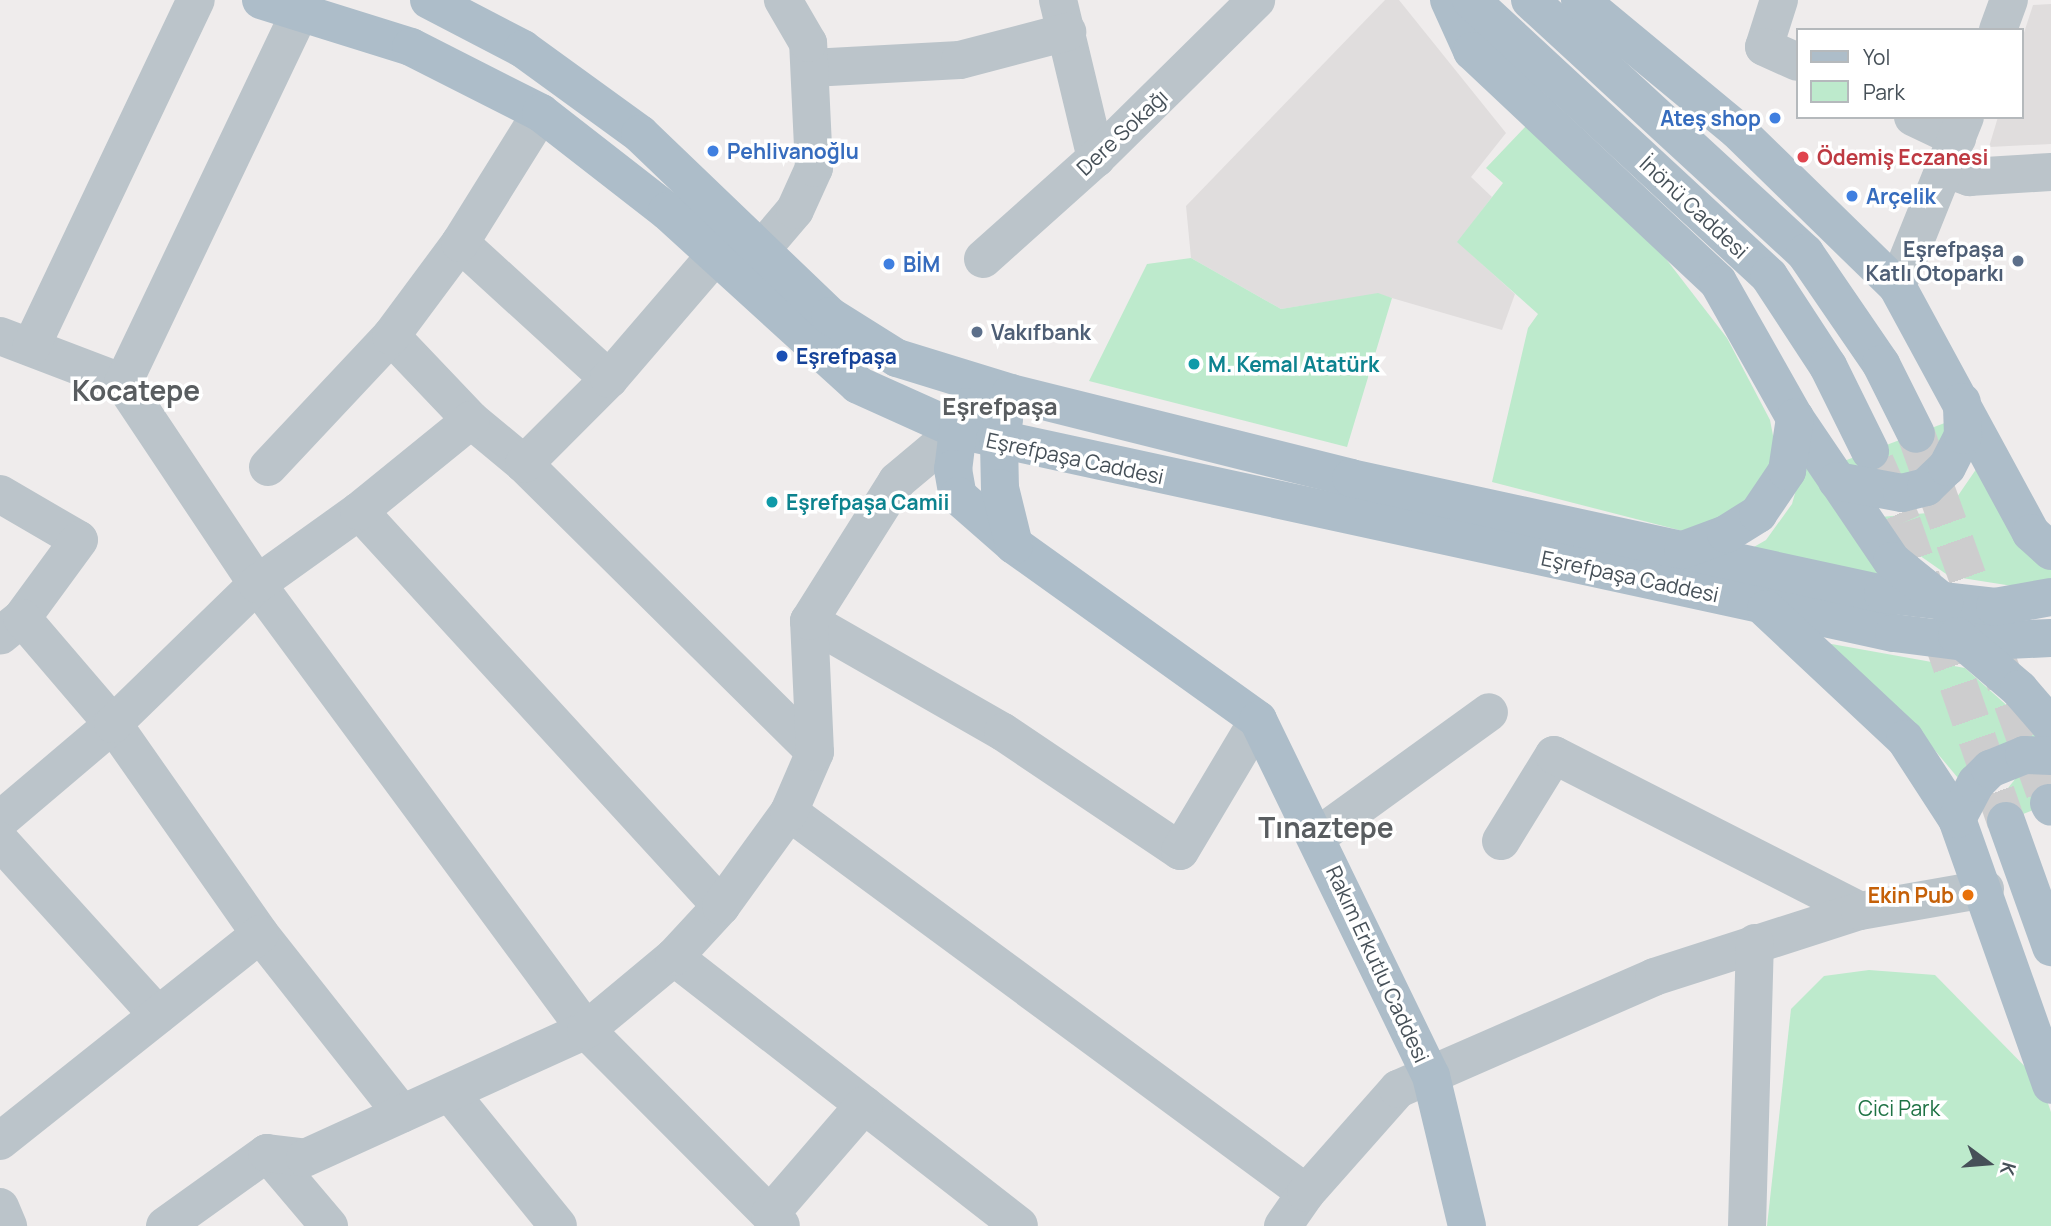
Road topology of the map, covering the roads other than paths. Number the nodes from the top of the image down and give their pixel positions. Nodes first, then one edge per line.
1 (196, 0) edge
2 (261, 0) edge
3 (429, 0) edge
4 (782, 0) edge
5 (1256, 0) edge
6 (1450, 0) edge
7 (1471, 0) edge
8 (1530, 0) edge
9 (1580, 0) edge
10 (1779, 0) edge
11 (2009, 0) edge
12 (302, 9) junction
13 (1063, 16) edge
14 (1999, 28) edge
15 (1781, 55) edge
16 (811, 68) junction
17 (541, 113) junction
18 (1916, 119) edge
19 (1955, 141) edge
20 (1096, 158) junction
21 (2051, 172) edge
22 (460, 243) junction
23 (761, 250) junction
24 (714, 257) junction
25 (983, 259) dead end
26 (1897, 286) junction
27 (391, 336) junction
28 (15, 341) edge
29 (609, 379) junction
30 (123, 383) junction
31 (994, 388) junction
32 (1962, 402) junction
33 (1795, 418) junction
34 (471, 420) junction
35 (958, 430) junction
36 (1916, 434) tunnel mouth
37 (999, 442) junction
38 (1870, 451) tunnel mouth
39 (524, 464) junction
40 (268, 467) dead end
41 (1837, 481) junction
42 (0, 494) edge
43 (359, 510) junction
44 (1014, 545) junction
45 (1683, 551) junction
46 (2051, 551) edge
47 (257, 584) junction
48 (1883, 594) junction
49 (2051, 597) edge
50 (1945, 604) junction
51 (1766, 609) junction
52 (809, 621) junction
53 (11, 627) edge
54 (2051, 637) edge
55 (1966, 642) junction
56 (1489, 712) dead end
57 (1258, 720) junction
58 (113, 724) junction
59 (2051, 726) edge
60 (815, 752) junction
61 (2051, 755) edge
62 (789, 811) junction
63 (1958, 819) junction
64 (0, 820) edge
65 (2006, 821) tunnel mouth
66 (1318, 836) junction
67 (0, 841) edge
68 (1501, 841) dead end
69 (1984, 889) junction
70 (721, 906) junction
71 (1860, 911) junction
72 (260, 934) junction
73 (1755, 943) junction
74 (2051, 947) edge
75 (674, 957) junction
76 (158, 1016) junction
77 (586, 1030) junction
78 (1431, 1076) junction
79 (2051, 1084) edge
80 (450, 1093) junction
81 (864, 1105) junction
82 (402, 1114) junction
83 (0, 1141) edge
84 (267, 1153) junction
85 (1306, 1193) junction
86 (0, 1207) edge
87 (776, 1220) edge
88 (8, 1226) edge
89 (165, 1226) edge
90 (329, 1226) edge
91 (558, 1226) edge
92 (1019, 1226) edge
93 (1283, 1226) edge
94 (1467, 1226) edge
95 (1747, 1226) edge

1 - 28 street
2 - 12 main road, Eşrefpaşa Caddesi
3 - 23 main road, Eşrefpaşa Caddesi
4 - 16 street
5 - 20 street, Dere Sokağı
6 - 33 main road
7 - 38 main road, İnönü Caddesi
8 - 36 main road, İnönü Caddesi
9 - 26 main road
10 - 15 street
11 - 14 street
12 - 17 main road, Eşrefpaşa Caddesi
12 - 30 street
13 - 16 street
13 - 20 street
16 - 23 street
17 - 22 street
17 - 24 main road, Eşrefpaşa Caddesi
18 - 19 street
19 - 21 street
19 - 26 street
20 - 25 street, Dere Sokağı
22 - 27 street
22 - 29 street
23 - 31 main road, Eşrefpaşa Caddesi
24 - 29 street
24 - 35 main road, Eşrefpaşa Caddesi
26 - 32 main road
27 - 34 street
27 - 40 street
28 - 30 street
29 - 39 street
30 - 47 street
31 - 35 main road, Rakım Erkutlu Caddesi
31 - 37 main road
31 - 45 main road, Eşrefpaşa Caddesi
32 - 41 main road
32 - 46 main road
33 - 41 main road
33 - 45 main road
34 - 39 street
34 - 43 street
35 - 37 main road, Eşrefpaşa Caddesi
35 - 44 main road, Rakım Erkutlu Caddesi
35 - 52 street
37 - 44 main road
37 - 51 main road, Eşrefpaşa Caddesi
39 - 60 street
41 - 50 main road
42 - 53 street
43 - 47 street
43 - 70 street
44 - 57 main road, Rakım Erkutlu Caddesi
45 - 48 main road, Eşrefpaşa Caddesi
47 - 58 street
47 - 77 street
48 - 50 main road
48 - 55 main road
49 - 50 main road
50 - 54 main road
51 - 55 main road, Eşrefpaşa Caddesi
51 - 63 main road
52 - 57 street
52 - 60 street
53 - 58 street
54 - 55 main road, Eşrefpaşa Caddesi
55 - 59 main road
56 - 66 street
57 - 66 main road, Rakım Erkutlu Caddesi
58 - 64 street
58 - 72 street
60 - 62 street
61 - 63 main road
62 - 70 street
62 - 85 street
63 - 69 main road
65 - 74 main road
66 - 78 main road, Rakım Erkutlu Caddesi
67 - 76 street
68 - 71 street
69 - 71 street
69 - 79 main road
70 - 75 street
71 - 73 street
72 - 76 street
72 - 82 street
73 - 78 street
73 - 95 street
75 - 77 street
75 - 81 street
76 - 83 street
77 - 80 street
77 - 87 street
78 - 85 street
78 - 94 main road, Rakım Erkutlu Caddesi
80 - 82 street
80 - 91 street
81 - 87 street
81 - 92 street
82 - 84 street
84 - 89 street
84 - 90 street
85 - 93 street
86 - 88 street

